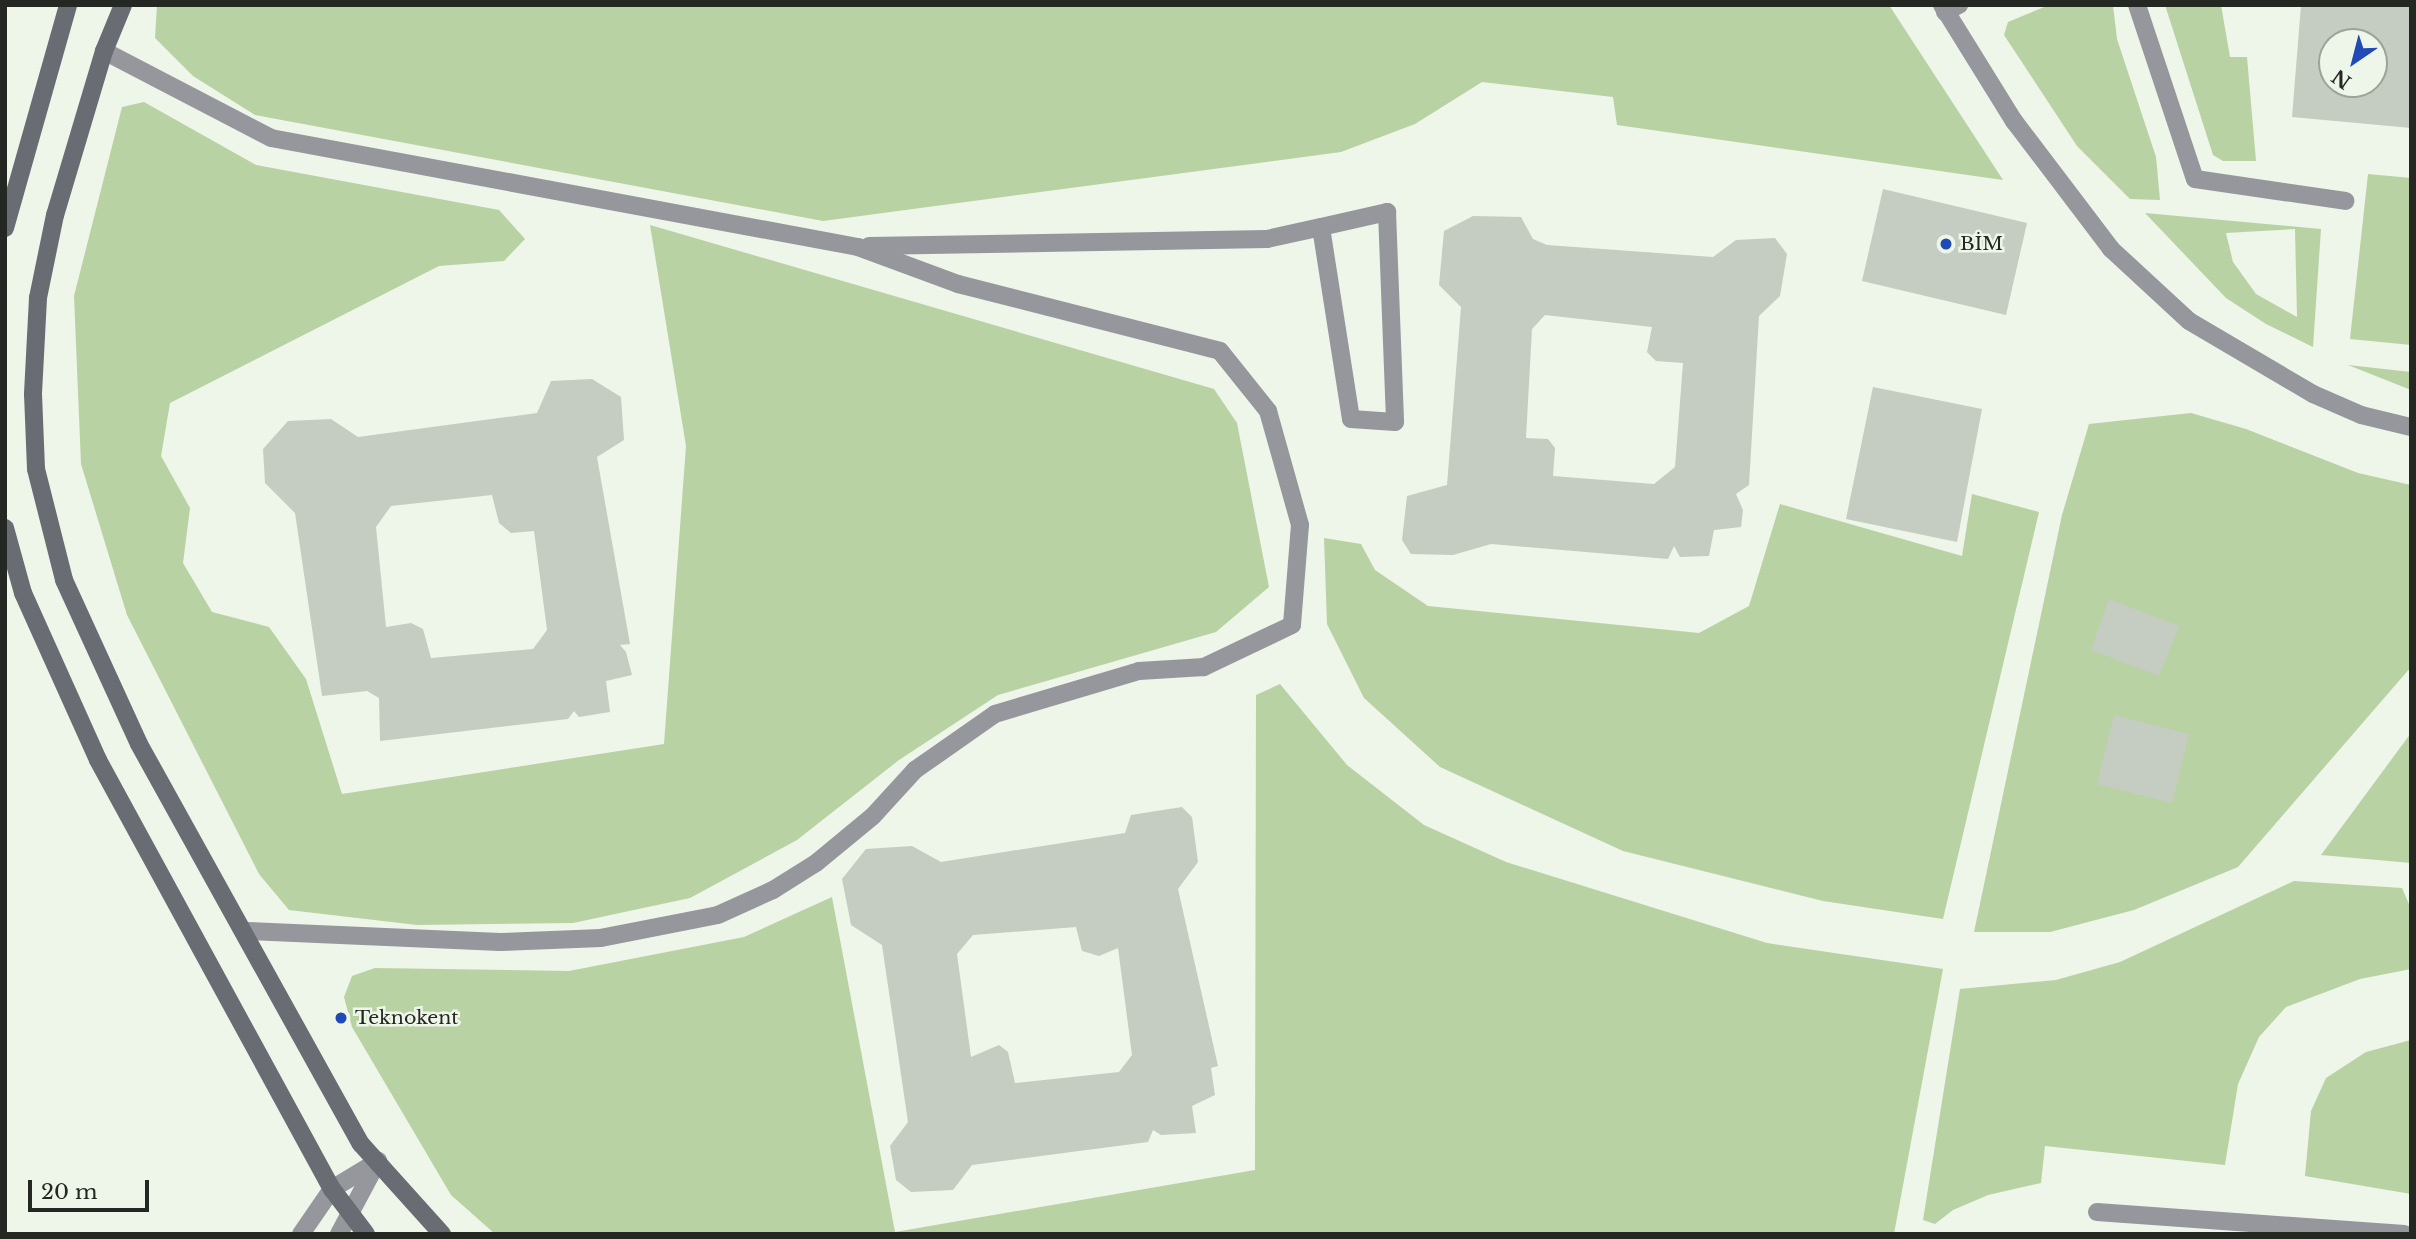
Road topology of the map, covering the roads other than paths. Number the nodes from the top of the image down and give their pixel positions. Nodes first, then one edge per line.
1 (68, 5) edge
2 (123, 5) edge
3 (2137, 5) edge
4 (1949, 7) edge
5 (104, 51) junction
6 (2345, 201) dead end
7 (1321, 227) junction
8 (5, 228) edge
9 (858, 247) junction
10 (2411, 427) edge
11 (5, 528) edge
12 (244, 931) junction
13 (379, 1161) junction
14 (332, 1189) junction
15 (2097, 1212) dead end
16 (348, 1216) junction
17 (301, 1234) edge
18 (340, 1234) edge
19 (366, 1234) edge
20 (442, 1234) edge
21 (2404, 1234) edge

1 - 8 street
2 - 5 street
3 - 6 street
4 - 10 street
5 - 9 street
5 - 12 street
7 - 7 street
7 - 9 street
9 - 12 street
11 - 14 street
12 - 13 street
13 - 14 street
13 - 16 street
13 - 20 street
14 - 16 street
14 - 17 street
15 - 21 street
16 - 18 street
16 - 19 street

